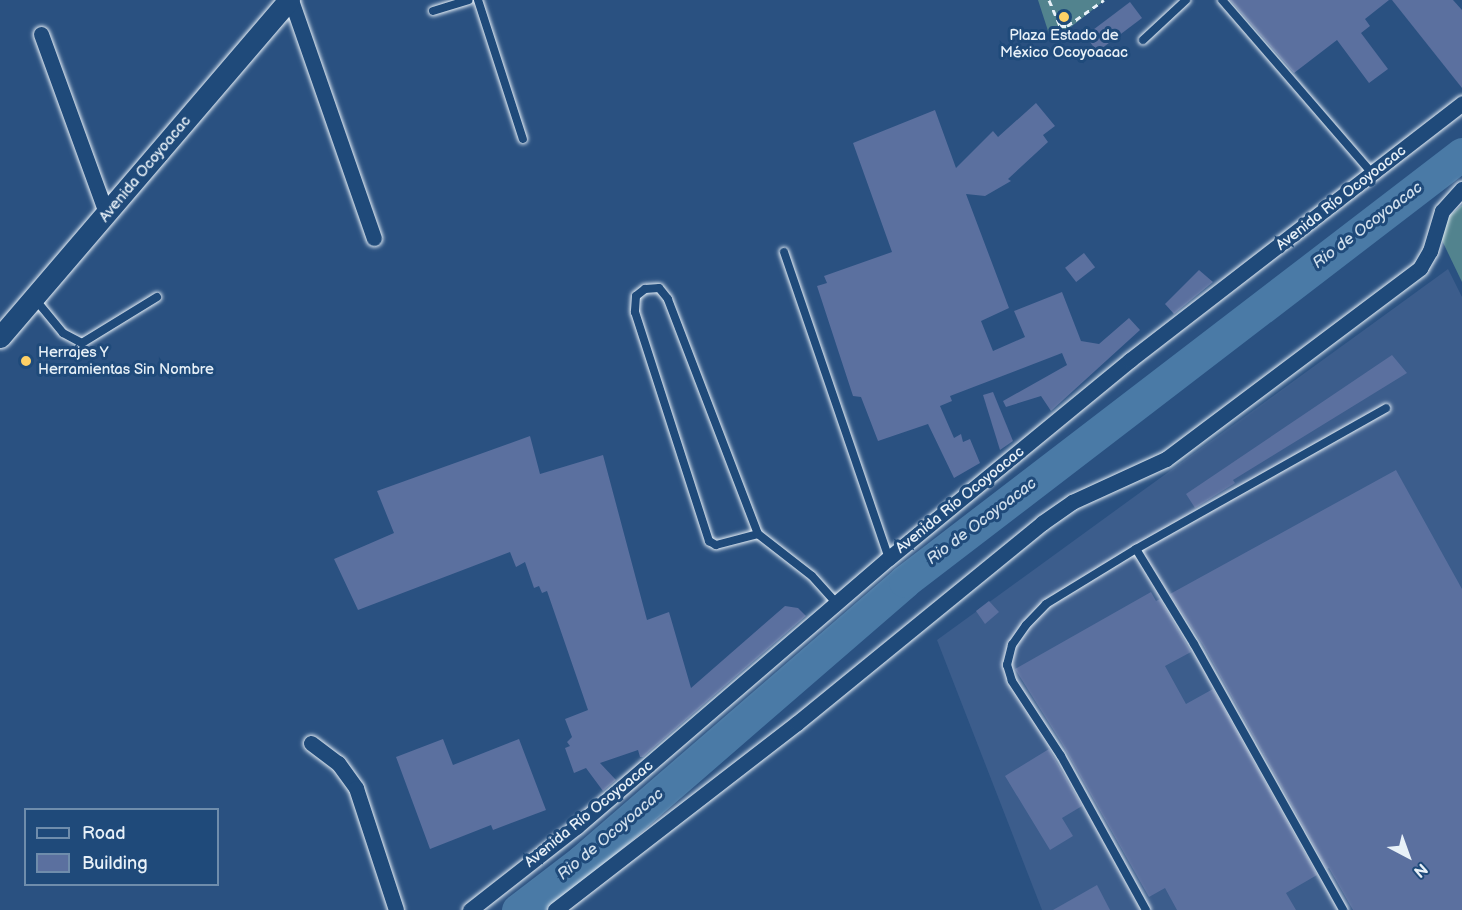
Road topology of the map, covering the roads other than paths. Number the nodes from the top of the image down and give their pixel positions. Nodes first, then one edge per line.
1 (290, 0) edge
2 (468, 0) edge
3 (478, 0) edge
4 (1186, 0) edge
5 (1222, 0) edge
6 (433, 11) dead end
7 (41, 34) dead end
8 (1143, 40) dead end
9 (1462, 103) edge
10 (523, 139) dead end
11 (1373, 174) junction
12 (1462, 189) edge
13 (107, 215) junction
14 (374, 238) dead end
15 (784, 252) dead end
16 (156, 297) dead end
17 (34, 298) junction
18 (0, 337) edge
19 (1386, 408) dead end
20 (758, 534) junction
21 (1136, 549) junction
22 (890, 558) junction
23 (837, 604) junction
24 (311, 743) dead end
25 (396, 910) edge
26 (470, 910) edge
27 (555, 910) edge
28 (1146, 910) edge
29 (1343, 910) edge

1 - 13 main road, Avenida Ocoyoacac
1 - 14 street
2 - 6 lane
3 - 10 lane
4 - 8 lane
5 - 11 lane
7 - 13 street
9 - 11 street, Avenida Río Ocoyoacac
11 - 22 street, Avenida Río Ocoyoacac
12 - 27 street
13 - 17 main road, Avenida Ocoyoacac
15 - 22 lane
16 - 17 lane
17 - 18 main road, Avenida Ocoyoacac
19 - 21 lane
20 - 20 lane
20 - 23 lane
21 - 28 lane
21 - 29 lane
22 - 23 street, Avenida Río Ocoyoacac
23 - 26 street, Avenida Río Ocoyoacac
24 - 25 street

